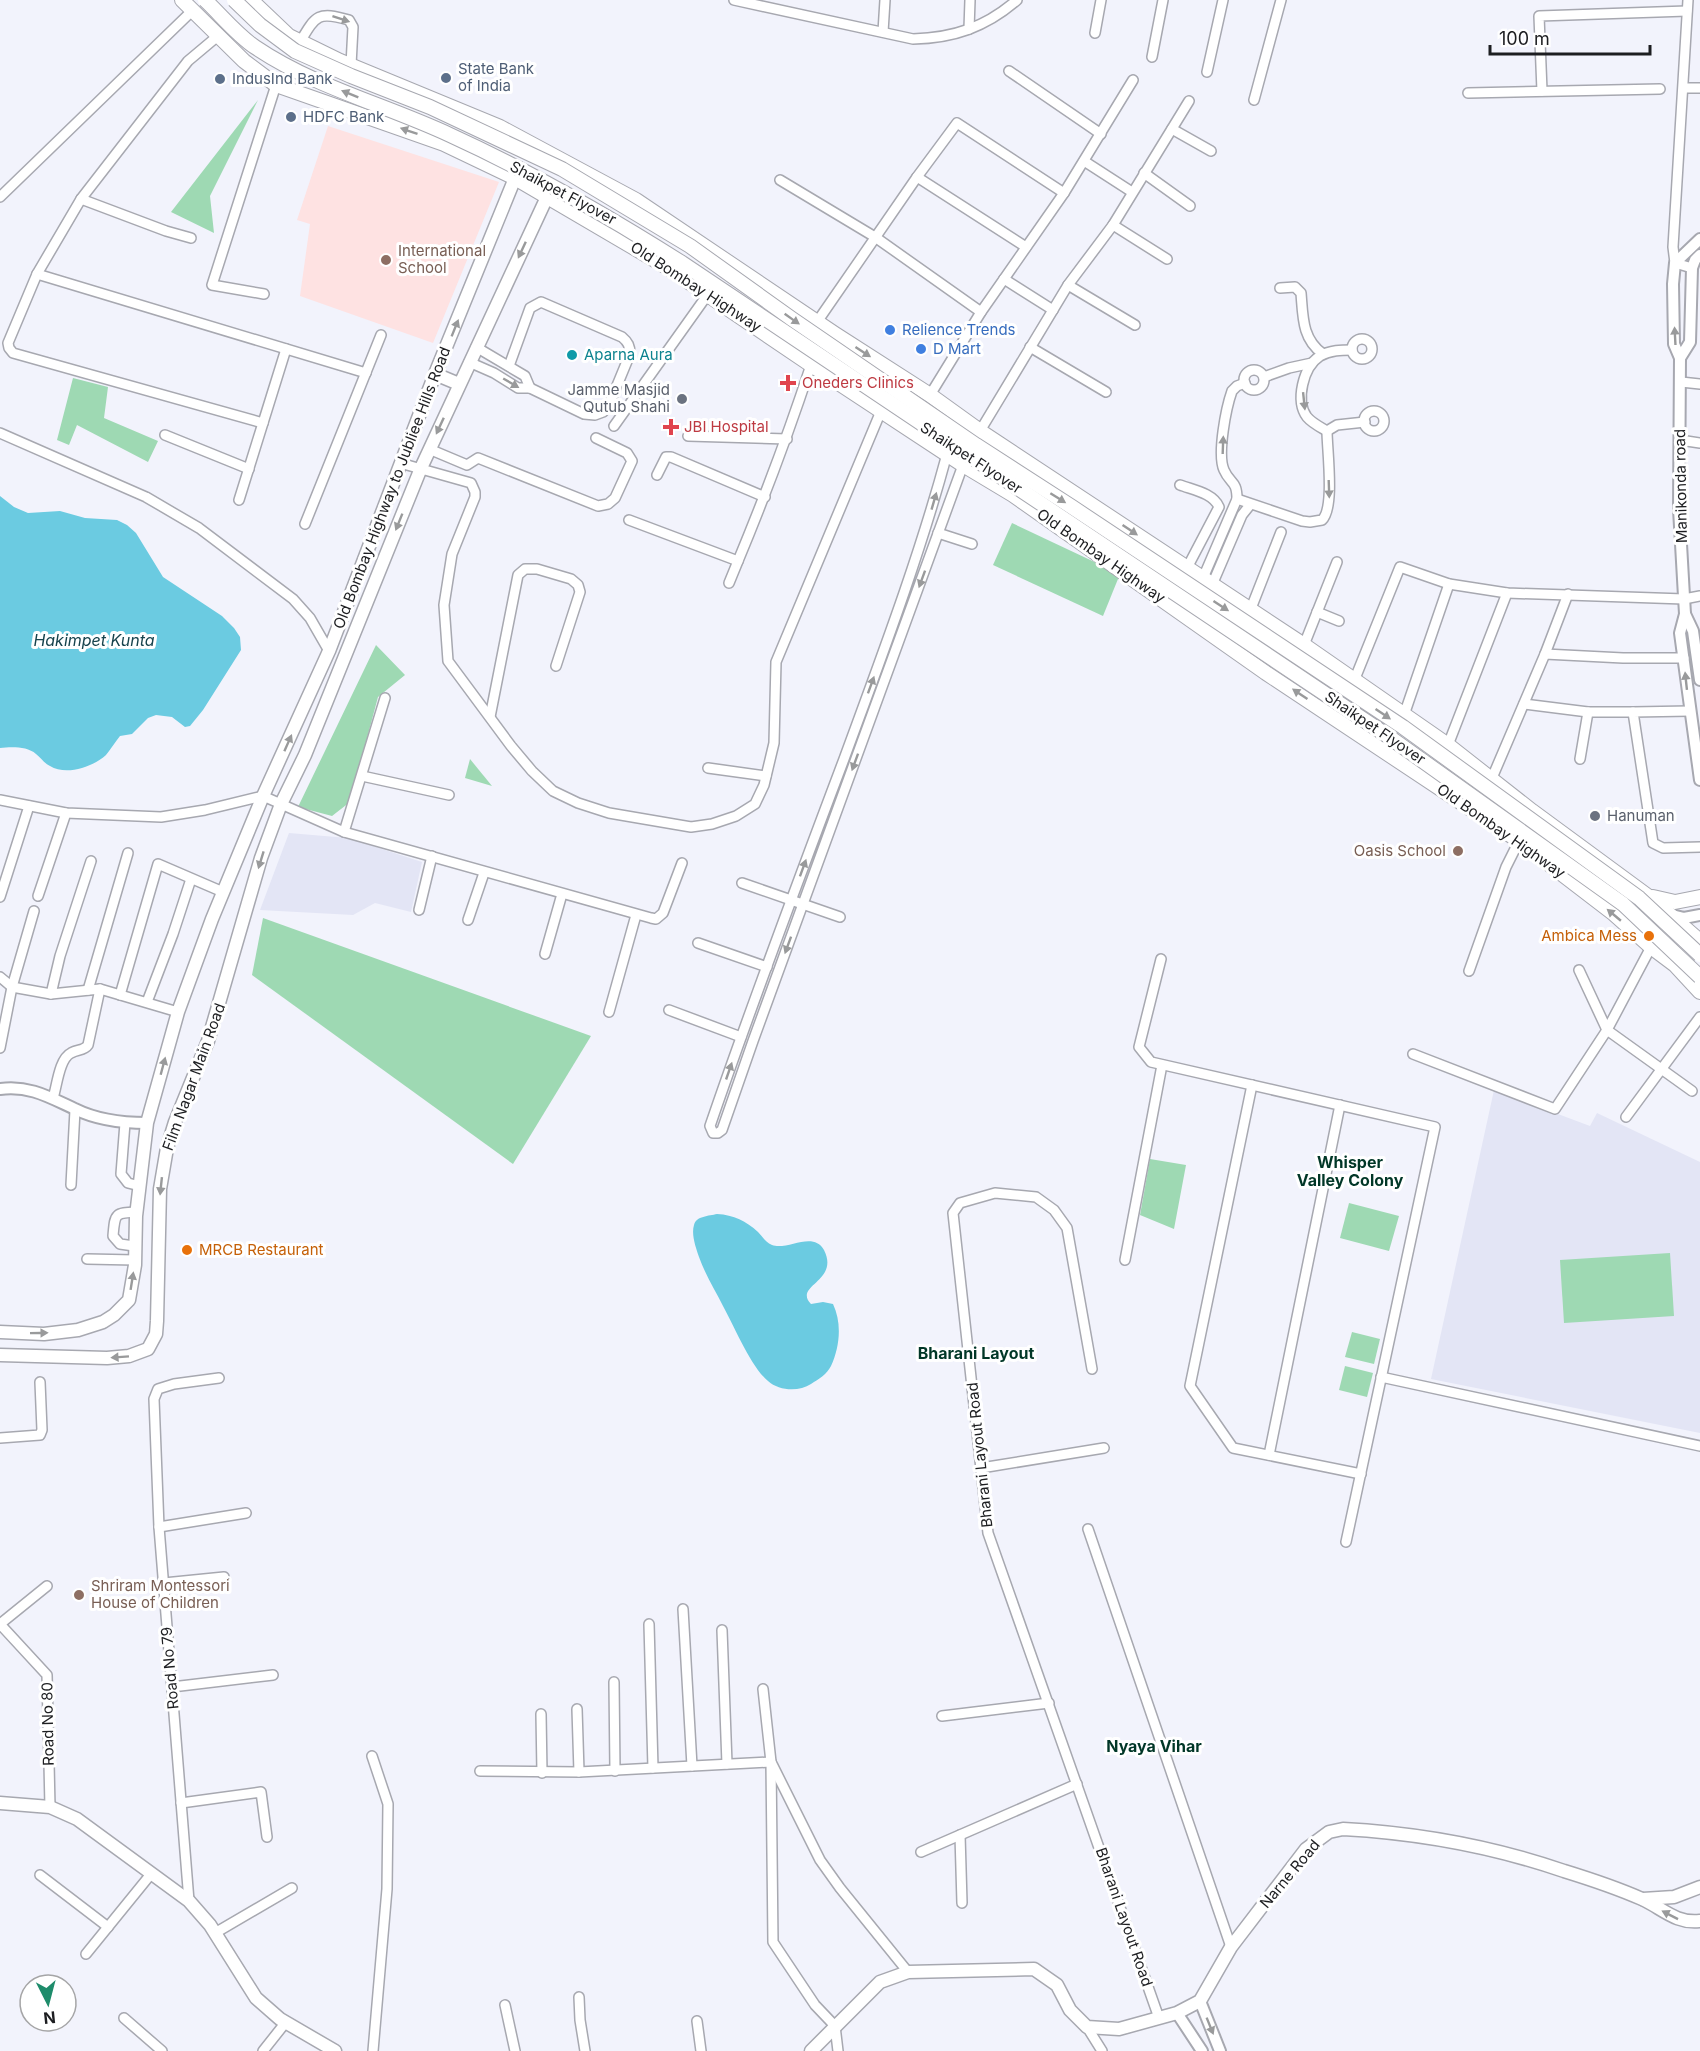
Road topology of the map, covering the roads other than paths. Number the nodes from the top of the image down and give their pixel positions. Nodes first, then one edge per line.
1 (182, 0) edge
2 (205, 0) edge
3 (234, 0) edge
4 (251, 0) edge
5 (734, 0) edge
6 (885, 0) edge
7 (970, 0) edge
8 (1017, 0) edge
9 (1101, 0) edge
10 (1163, 0) edge
11 (1222, 0) edge
12 (1281, 0) edge
13 (1700, 3) edge
14 (1688, 4) edge
15 (193, 10) junction
16 (969, 29) junction
17 (883, 32) junction
18 (1095, 33) dead end
19 (219, 35) junction
20 (300, 42) junction
21 (1152, 57) dead end
22 (351, 66) junction
23 (1009, 71) dead end
24 (1207, 72) dead end
25 (1133, 80) dead end
26 (276, 85) junction
27 (1684, 88) junction
28 (1700, 88) edge
29 (1660, 89) dead end
30 (1542, 91) junction
31 (1468, 93) dead end
32 (1254, 100) dead end
33 (1190, 101) dead end
34 (1172, 129) junction
35 (1101, 134) junction
36 (1211, 151) dead end
37 (1084, 161) junction
38 (1143, 173) junction
39 (916, 177) junction
40 (515, 178) junction
41 (780, 180) dead end
42 (1132, 192) junction
43 (1064, 193) junction
44 (0, 197) edge
45 (547, 197) junction
46 (81, 199) junction
47 (1190, 206) dead end
48 (1113, 225) junction
49 (678, 228) junction
50 (875, 237) junction
51 (191, 238) dead end
52 (1700, 239) edge
53 (1026, 247) junction
54 (1700, 255) edge
55 (1167, 259) dead end
56 (656, 260) junction
57 (1675, 262) junction
58 (1692, 268) junction
59 (37, 274) junction
60 (1004, 279) junction
61 (1068, 285) junction
62 (1280, 288) dead end
63 (264, 294) dead end
64 (708, 294) junction
65 (1053, 310) junction
66 (981, 312) junction
67 (817, 322) junction
68 (1135, 325) dead end
69 (381, 335) dead end
70 (477, 347) junction
71 (1030, 347) junction
72 (286, 349) junction
73 (1353, 350) dead end
74 (1323, 354) junction
75 (1680, 358) junction
76 (470, 362) junction
77 (1312, 363) junction
78 (811, 365) junction
79 (509, 366) junction
80 (366, 373) junction
81 (435, 374) junction
82 (1681, 382) junction
83 (459, 384) junction
84 (1700, 384) edge
85 (530, 388) junction
86 (1106, 392) dead end
87 (930, 395) junction
88 (881, 411) junction
89 (1365, 422) dead end
90 (263, 423) junction
91 (614, 426) dead end
92 (980, 431) junction
93 (1327, 431) junction
94 (0, 434) edge
95 (165, 435) dead end
96 (688, 436) dead end
97 (596, 438) dead end
98 (787, 439) junction
99 (1680, 440) junction
100 (1700, 443) edge
101 (429, 449) junction
102 (947, 454) junction
103 (400, 463) junction
104 (963, 465) junction
105 (421, 468) junction
106 (249, 470) junction
107 (657, 475) dead end
108 (1180, 485) dead end
109 (765, 497) junction
110 (1237, 499) junction
111 (239, 500) dead end
112 (1250, 505) junction
113 (629, 520) dead end
114 (305, 524) dead end
115 (1281, 532) dead end
116 (938, 533) junction
117 (972, 544) dead end
118 (738, 561) junction
119 (1337, 562) dead end
120 (1187, 568) junction
121 (1207, 581) junction
122 (729, 583) dead end
123 (1449, 584) junction
124 (1507, 593) junction
125 (1568, 594) junction
126 (1700, 596) edge
127 (1684, 599) junction
128 (1250, 611) junction
129 (1317, 612) junction
130 (1685, 614) junction
131 (1339, 621) dead end
132 (1225, 643) junction
133 (1304, 645) junction
134 (329, 651) junction
135 (1545, 654) junction
136 (1684, 658) junction
137 (556, 666) dead end
138 (1700, 680) edge
139 (1354, 681) junction
140 (385, 698) dead end
141 (1524, 704) junction
142 (1690, 711) junction
143 (1588, 712) junction
144 (1633, 712) junction
145 (1404, 715) junction
146 (490, 717) junction
147 (1448, 745) junction
148 (1580, 759) dead end
149 (708, 768) dead end
150 (362, 776) junction
151 (766, 776) junction
152 (1492, 778) junction
153 (1700, 780) edge
154 (449, 795) dead end
155 (263, 796) junction
156 (0, 800) edge
157 (281, 804) junction
158 (28, 806) junction
159 (66, 813) junction
160 (344, 832) junction
161 (1520, 841) junction
162 (1700, 847) edge
163 (128, 853) dead end
164 (432, 856) junction
165 (0, 861) edge
166 (92, 861) dead end
167 (682, 863) dead end
168 (10, 864) junction
169 (484, 873) junction
170 (191, 879) junction
171 (742, 883) dead end
172 (223, 892) junction
173 (562, 894) junction
174 (1645, 894) junction
175 (38, 896) dead end
176 (0, 897) edge
177 (1700, 897) edge
178 (791, 900) junction
179 (803, 904) junction
180 (419, 910) dead end
181 (34, 911) dead end
182 (636, 915) junction
183 (1671, 915) junction
184 (1700, 915) edge
185 (840, 917) dead end
186 (468, 920) dead end
187 (1700, 941) edge
188 (698, 943) dead end
189 (1651, 948) junction
190 (545, 954) dead end
191 (1700, 955) edge
192 (1161, 959) dead end
193 (767, 967) junction
194 (1579, 970) dead end
195 (1469, 971) dead end
196 (0, 977) edge
197 (1700, 977) edge
198 (12, 987) junction
199 (100, 989) junction
200 (88, 990) junction
201 (1700, 992) edge
202 (51, 994) junction
203 (120, 995) junction
204 (147, 1002) junction
205 (669, 1010) dead end
206 (178, 1012) junction
207 (609, 1012) dead end
208 (1700, 1017) edge
209 (1607, 1030) junction
210 (741, 1036) junction
211 (0, 1048) edge
212 (1413, 1054) dead end
213 (1162, 1065) junction
214 (1662, 1069) junction
215 (1252, 1085) junction
216 (0, 1089) edge
217 (1692, 1091) dead end
218 (53, 1098) junction
219 (1340, 1105) junction
220 (75, 1110) junction
221 (1626, 1117) dead end
222 (147, 1122) junction
223 (125, 1123) junction
224 (71, 1185) dead end
225 (140, 1186) junction
226 (136, 1212) junction
227 (134, 1246) junction
228 (87, 1259) dead end
229 (135, 1260) junction
230 (1125, 1260) dead end
231 (0, 1332) edge
232 (0, 1355) edge
233 (1092, 1369) dead end
234 (1381, 1377) junction
235 (219, 1378) dead end
236 (40, 1382) dead end
237 (0, 1438) edge
238 (1700, 1446) edge
239 (1104, 1448) dead end
240 (1269, 1455) junction
241 (981, 1468) junction
242 (1361, 1474) junction
243 (246, 1513) dead end
244 (159, 1527) junction
245 (1088, 1529) dead end
246 (1346, 1542) dead end
247 (224, 1577) dead end
248 (164, 1584) junction
249 (47, 1586) dead end
250 (683, 1609) dead end
251 (0, 1624) edge
252 (649, 1624) dead end
253 (722, 1630) dead end
254 (273, 1675) dead end
255 (614, 1682) dead end
256 (172, 1687) junction
257 (764, 1689) dead end
258 (1049, 1703) junction
259 (578, 1709) dead end
260 (541, 1714) dead end
261 (942, 1716) dead end
262 (372, 1756) dead end
263 (771, 1761) junction
264 (727, 1764) junction
265 (692, 1766) junction
266 (653, 1768) junction
267 (480, 1771) dead end
268 (615, 1771) junction
269 (579, 1772) junction
270 (542, 1773) junction
271 (1077, 1784) junction
272 (0, 1803) edge
273 (181, 1803) junction
274 (50, 1807) junction
275 (960, 1835) junction
276 (267, 1836) dead end
277 (921, 1852) dead end
278 (151, 1874) junction
279 (40, 1875) dead end
280 (1700, 1887) edge
281 (292, 1888) dead end
282 (1643, 1899) junction
283 (189, 1901) junction
284 (962, 1903) dead end
285 (1700, 1921) edge
286 (108, 1927) junction
287 (215, 1933) junction
288 (1231, 1947) junction
289 (86, 1954) dead end
290 (908, 1972) junction
291 (579, 1997) dead end
292 (1200, 2001) junction
293 (506, 2005) dead end
294 (1177, 2013) junction
295 (124, 2018) dead end
296 (1159, 2018) junction
297 (697, 2021) dead end
298 (286, 2022) junction
299 (835, 2026) junction
300 (1087, 2027) junction
301 (162, 2051) edge
302 (263, 2051) edge
303 (335, 2051) edge
304 (373, 2051) edge
305 (515, 2051) edge
306 (585, 2051) edge
307 (701, 2051) edge
308 (811, 2051) edge
309 (838, 2051) edge
310 (1102, 2051) edge
311 (1202, 2051) edge
312 (1220, 2051) edge

1 - 15 main road, Old Bombay Highway
197 -> 2 main road, Shaikpet Flyover, bridge
3 -> 191 main road, Shaikpet Flyover, bridge
4 - 20 main road
5 - 17 street
6 - 17 street
7 - 16 street
8 - 16 street
9 - 18 street
10 - 21 street
11 - 24 street
12 - 32 street
13 - 14 street
14 - 27 street
14 - 30 street
15 - 19 main road, Old Bombay Highway
15 - 44 street
16 - 17 street
19 - 26 main road, Old Bombay Highway
19 - 46 street
20 - 22 main road
20 -> 22 street
22 - 49 main road
23 - 35 street
25 - 35 street
40 -> 26 main road, Old Bombay Highway
26 - 63 street
27 - 28 street
27 - 57 street
29 - 30 street
30 - 31 street
33 - 34 street
34 - 36 street
34 - 38 street
35 - 37 street
37 - 42 street
37 - 43 street
38 - 42 street
38 - 47 street
39 - 43 street
39 - 50 street
39 - 53 street
40 - 45 main road, Old Bombay Highway
81 -> 40 main road, Old Bombay Highway to Jubliee Hills Road
41 - 50 street
42 - 48 street
43 - 53 street
45 - 56 main road, Old Bombay Highway
45 -> 70 main road, Old Bombay Highway to Jubliee Hills Road
46 - 51 street
46 - 59 street
48 - 55 street
48 - 61 street
49 - 56 main road
49 - 67 main road
50 - 66 street
50 - 67 street
52 - 57 street
53 - 60 street
54 - 58 street, Manikonda road
56 - 64 main road, Old Bombay Highway
57 - 58 street
75 -> 57 street, Manikonda road
58 - 75 street, Manikonda road
59 - 72 street
59 - 90 street
60 - 65 street
60 - 66 street
61 - 65 street
61 - 68 street
62 - 74 street
64 - 78 main road, Old Bombay Highway
64 - 91 street
65 - 71 street
66 - 87 street
67 -> 87 main road
69 - 80 street
70 - 76 main road, Old Bombay Highway to Jubliee Hills Road
70 - 79 street
71 - 86 street
71 - 92 street
72 - 80 street
72 - 90 street
73 - 74 street
74 - 77 street
75 - 82 street, Manikonda road
76 - 83 main road, Old Bombay Highway to Jubliee Hills Road
76 -> 85 street
77 -> 93 street
110 -> 77 street
78 - 88 main road, Old Bombay Highway
78 - 98 street
79 - 85 street
79 - 85 street
80 - 114 street
81 - 83 main road
81 - 103 main road, Old Bombay Highway to Jubliee Hills Road
82 - 84 street
82 - 99 street, Manikonda road
83 -> 101 main road, Old Bombay Highway to Jubliee Hills Road
87 - 92 main road
88 - 102 main road, Old Bombay Highway
88 - 151 street
89 - 93 street
90 - 106 street
92 -> 120 main road
93 -> 112 street
94 - 134 street
95 - 106 street
96 - 98 street
97 - 101 street
98 - 109 street
99 - 100 street
99 - 127 street, Manikonda road
101 - 105 main road, Old Bombay Highway to Jubliee Hills Road
102 - 104 main road, Old Bombay Highway
178 -> 102 street
103 - 105 street
103 - 134 main road, Old Bombay Highway to Jubliee Hills Road
104 - 116 street
104 - 132 main road, Old Bombay Highway
105 - 146 street
105 -> 157 main road, Old Bombay Highway to Jubliee Hills Road
106 - 111 street
107 - 109 street
108 - 120 street
109 - 118 street
110 - 112 street
110 - 121 street
112 - 121 street
113 - 118 street
115 - 128 street
116 - 117 street
116 -> 179 street
118 - 122 street
119 - 129 street
120 - 121 main road
121 - 128 main road
123 - 124 street
123 - 139 street
123 - 145 street
124 - 125 street
124 - 147 street
125 - 127 street
125 - 135 street
126 - 127 street
127 - 130 street, Manikonda road
128 - 132 main road
128 - 133 main road
129 - 131 street
129 - 133 street
130 - 136 street, Manikonda road
130 - 138 street, Manikonda road
161 -> 132 main road, Old Bombay Highway
133 - 139 main road
155 -> 134 main road, Old Bombay Highway to Jubliee Hills Road
135 - 136 street
135 - 141 street
142 -> 136 street, Manikonda road
137 - 146 street
139 - 145 main road
140 - 150 street
141 - 143 street
141 - 152 street
142 - 144 street
142 - 153 street, Manikonda road
143 - 144 street
143 - 148 street
144 - 162 street
145 - 147 main road
146 - 151 street
147 - 152 main road
149 - 151 street
150 - 154 street
150 - 160 street
152 - 174 main road
155 - 157 street
155 - 159 street
155 - 172 main road, Old Bombay Highway to Jubliee Hills Road
156 - 158 street
157 - 160 street
157 -> 232 main road, Film Nagar Main Road
158 - 159 street
158 - 168 street
159 - 175 street
160 - 164 street
189 -> 161 main road, Old Bombay Highway
161 - 195 street
163 - 200 street
164 - 169 street
164 - 180 street
165 - 168 street
166 - 202 street
167 - 182 street
168 - 176 street
169 - 173 street
169 - 186 street
170 - 172 street
170 - 203 street
170 - 204 street
171 - 178 street
172 - 206 main road, Old Bombay Highway to Jubliee Hills Road
173 - 182 street
173 - 190 street
174 - 177 main road
174 - 183 main road
178 - 179 street
178 - 193 street
179 - 185 street
179 -> 210 street
181 - 198 street
182 - 207 street
183 - 184 street
183 - 187 main road
188 - 193 street
189 - 201 main road, Old Bombay Highway
189 - 209 street
192 - 213 street
193 - 210 street
194 - 209 street
196 - 198 street
198 - 202 street
198 - 211 street
199 - 200 street
199 - 203 street
199 - 218 street
200 - 202 street
203 - 204 street
204 - 206 street
205 - 210 street
222 -> 206 main road, Film Nagar Main Road
208 - 214 street
209 - 212 street
209 - 214 street
213 - 215 street
213 - 230 street
214 - 217 street
214 - 221 street
215 - 219 street
215 - 240 street
216 - 218 street
218 - 220 street
219 - 234 street
219 - 240 street
220 - 223 street
220 - 224 street
222 - 223 street
222 - 225 main road, Film Nagar Main Road
223 - 225 street
225 - 226 main road, Film Nagar Main Road
226 - 227 main road, Film Nagar Main Road
226 - 227 street
227 - 229 main road, Film Nagar Main Road
228 - 229 street
231 -> 229 main road, Film Nagar Main Road
233 - 241 street, Bharani Layout Road
234 - 238 street
234 - 242 street
235 - 244 street, Road No 79
236 - 237 street
239 - 241 street
240 - 242 street
241 - 258 street, Bharani Layout Road
242 - 246 street
243 - 244 street
244 - 248 street, Road No 79
245 - 288 street
247 - 248 street
248 - 256 street, Road No 79
249 - 251 street
250 - 265 street
251 - 274 street, Road No 80
252 - 266 street
253 - 264 street
254 - 256 street
255 - 268 street
256 - 273 street, Road No 79
257 - 263 street
258 - 261 street
258 - 271 street, Bharani Layout Road
259 - 269 street
260 - 270 street
262 - 304 street
263 - 264 street
263 - 290 street
263 - 299 street
264 - 265 street
265 - 266 street
266 - 268 street
267 - 270 street
268 - 269 street
269 - 270 street
271 - 275 street
271 - 296 street, Bharani Layout Road
272 - 274 main road
273 - 276 street
273 - 283 street, Road No 79
274 - 278 main road
275 - 277 street
275 - 284 street
278 - 283 main road
278 - 286 street
279 - 286 street
280 - 282 main road, Narne Road
281 - 287 street
285 -> 282 main road, Narne Road
282 - 288 main road, Narne Road
283 - 287 main road
286 - 289 street
287 - 298 main road
288 - 292 main road, Narne Road
290 - 299 main road
290 - 300 main road
291 - 306 street
292 - 294 main road
292 -> 312 street
293 - 305 street
294 - 296 main road
294 - 311 street
295 - 301 street
296 - 300 main road
297 - 307 street
298 - 302 street
298 - 303 main road
299 - 308 main road
299 - 309 street
300 - 310 street

